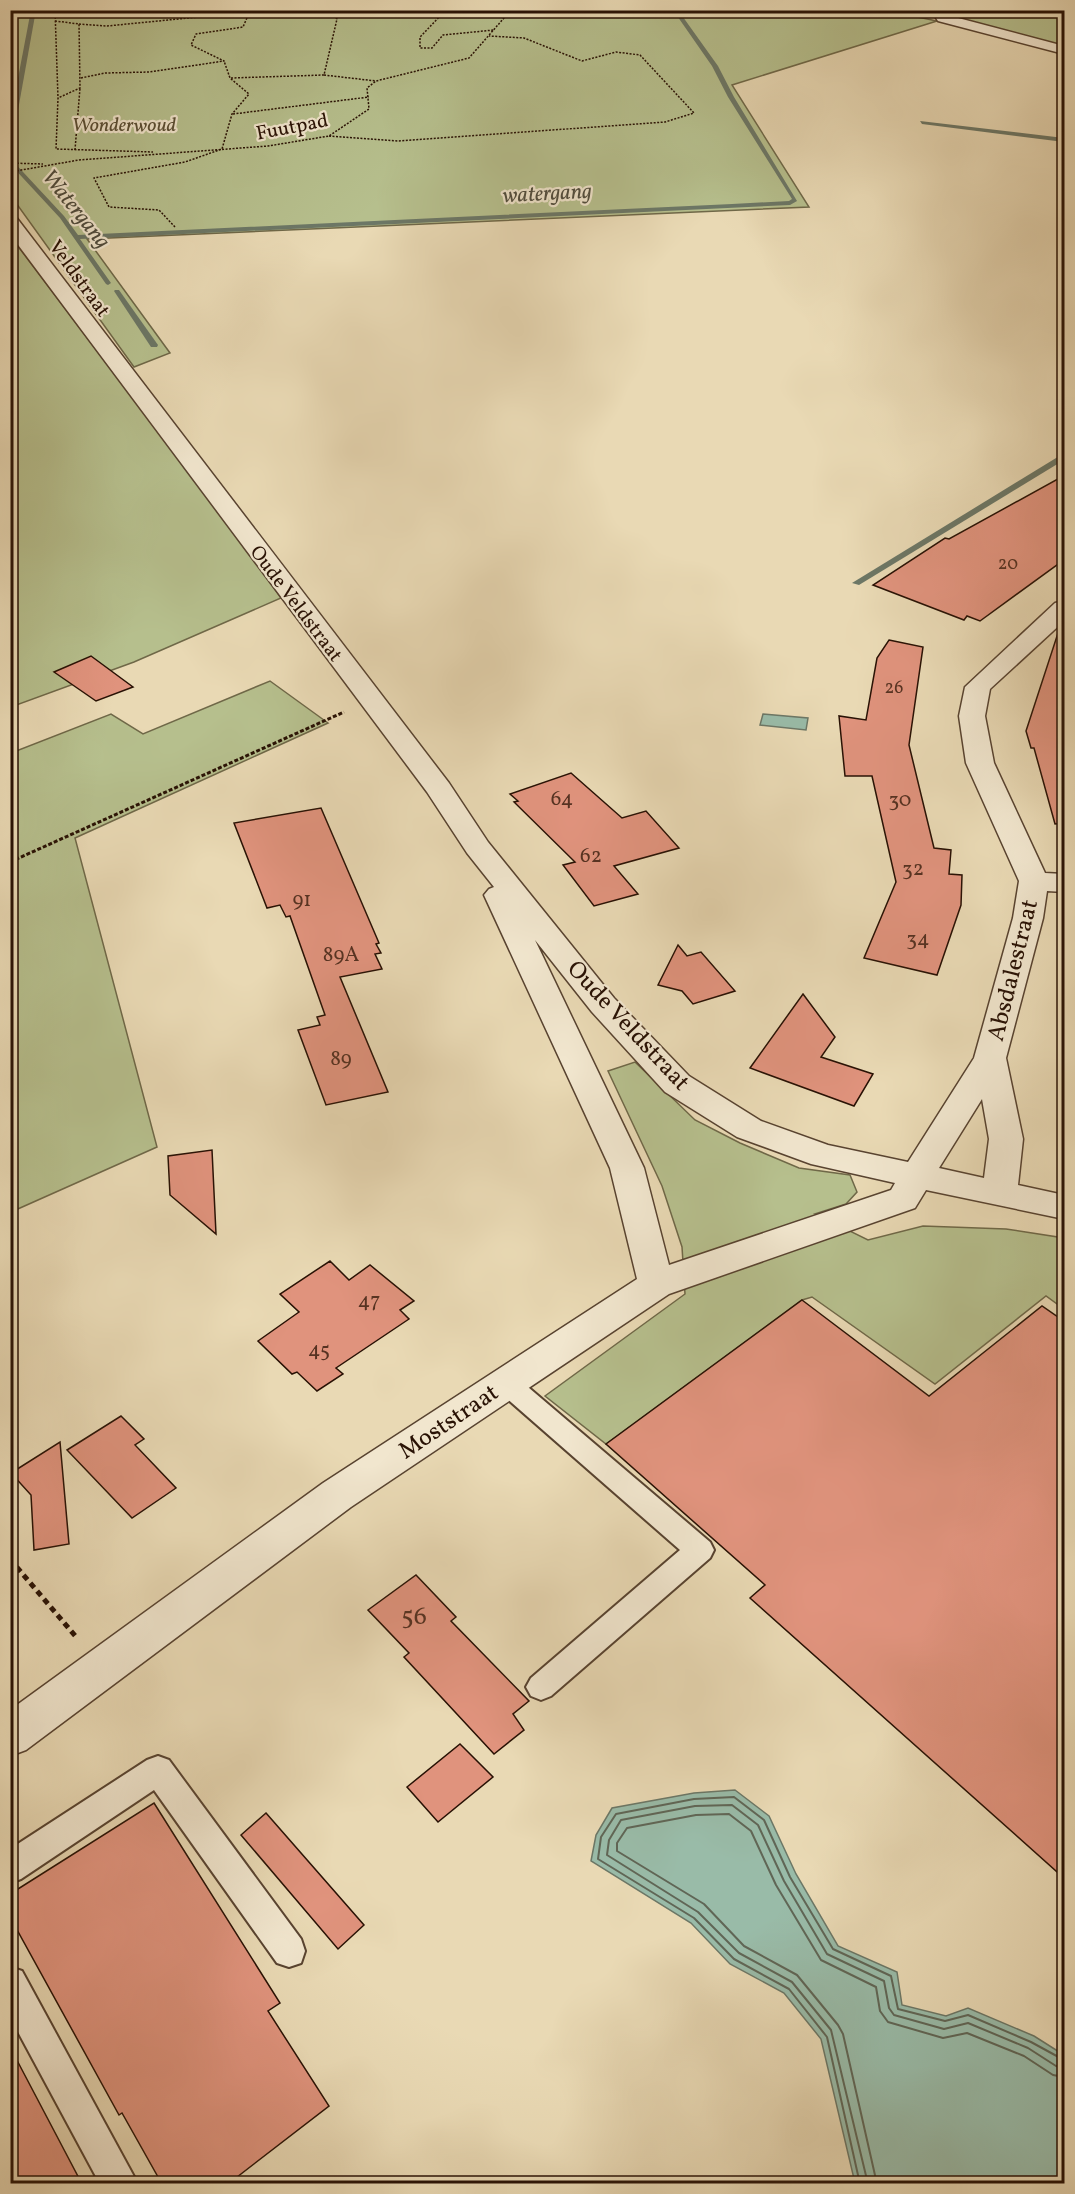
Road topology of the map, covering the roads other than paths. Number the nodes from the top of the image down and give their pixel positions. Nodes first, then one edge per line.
1 (943, 18) dead end
2 (1065, 50) edge
3 (10, 221) edge
4 (114, 361) joint
5 (1065, 608) edge
6 (477, 847) junction
7 (1034, 880) junction
8 (1065, 883) edge
9 (990, 1058) junction
10 (918, 1174) junction
11 (1000, 1192) junction
12 (1065, 1207) edge
13 (656, 1284) junction
14 (506, 1383) junction
15 (542, 1687) dead end
16 (10, 1736) edge
17 (10, 1868) edge
18 (289, 1951) dead end
19 (10, 1983) edge
20 (120, 2184) edge

1 - 2 street
3 - 4 street, Veldstraat
4 - 6 street, Oude Veldstraat
5 - 7 street, Absdalestraat
6 - 10 street, Oude Veldstraat
6 - 13 street, Oude Veldstraat
7 - 8 street, Absdalestraat
7 - 9 street, Absdalestraat
9 - 10 street, Absdalestraat
9 - 11 street, Absdalestraat
10 - 11 street, Oude Veldstraat
10 - 13 street, Moststraat
11 - 12 street, Oude Veldstraat
13 - 14 street, Moststraat
14 - 15 lane
14 - 16 street, Moststraat
17 - 18 lane
19 - 20 lane

